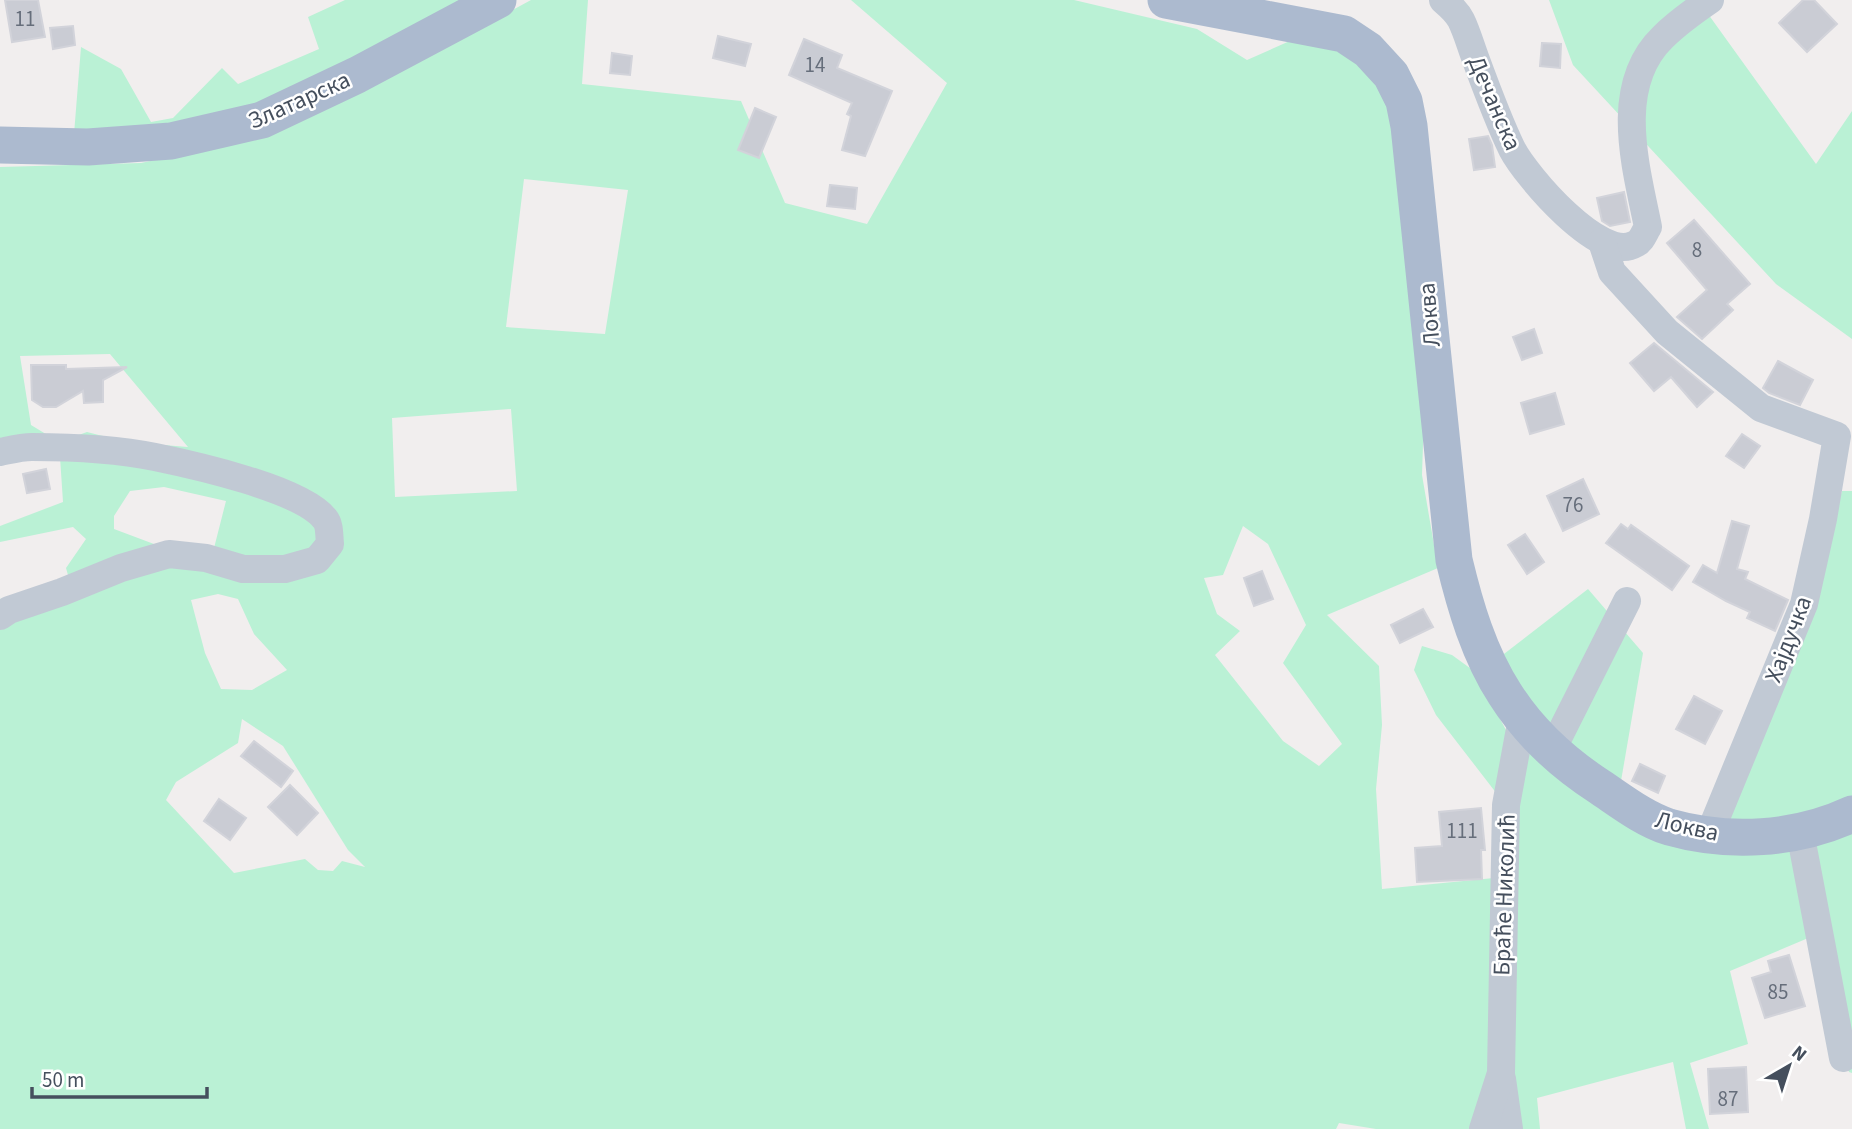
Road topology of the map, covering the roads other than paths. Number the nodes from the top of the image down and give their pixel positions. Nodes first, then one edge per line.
1 (498, 0) edge
2 (1443, 0) edge
3 (1710, 0) edge
4 (1186, 2) edge
5 (0, 145) edge
6 (1602, 242) junction
7 (1844, 434) edge
8 (0, 452) edge
9 (1627, 601) dead end
10 (0, 616) edge
11 (1522, 718) junction
12 (1552, 750) junction
13 (1852, 814) edge
14 (1800, 832) junction
15 (1709, 835) junction
16 (1843, 1058) dead end
17 (1501, 1073) junction
18 (1483, 1129) edge
19 (1509, 1129) edge

1 - 5 main road, Златарска
2 - 6 street, Дечанска
3 - 6 street
4 - 11 main road, Локва
6 - 7 street, Хајдучка
7 - 15 street, Хајдучка
8 - 10 street
9 - 12 street
11 - 12 main road, Локва
11 - 17 street, Браће Николић
12 - 15 main road, Локва
13 - 14 main road, Локва
14 - 15 main road, Локва
14 - 16 street
17 - 18 street, Браће Николић
17 - 19 street, Браће Николић

